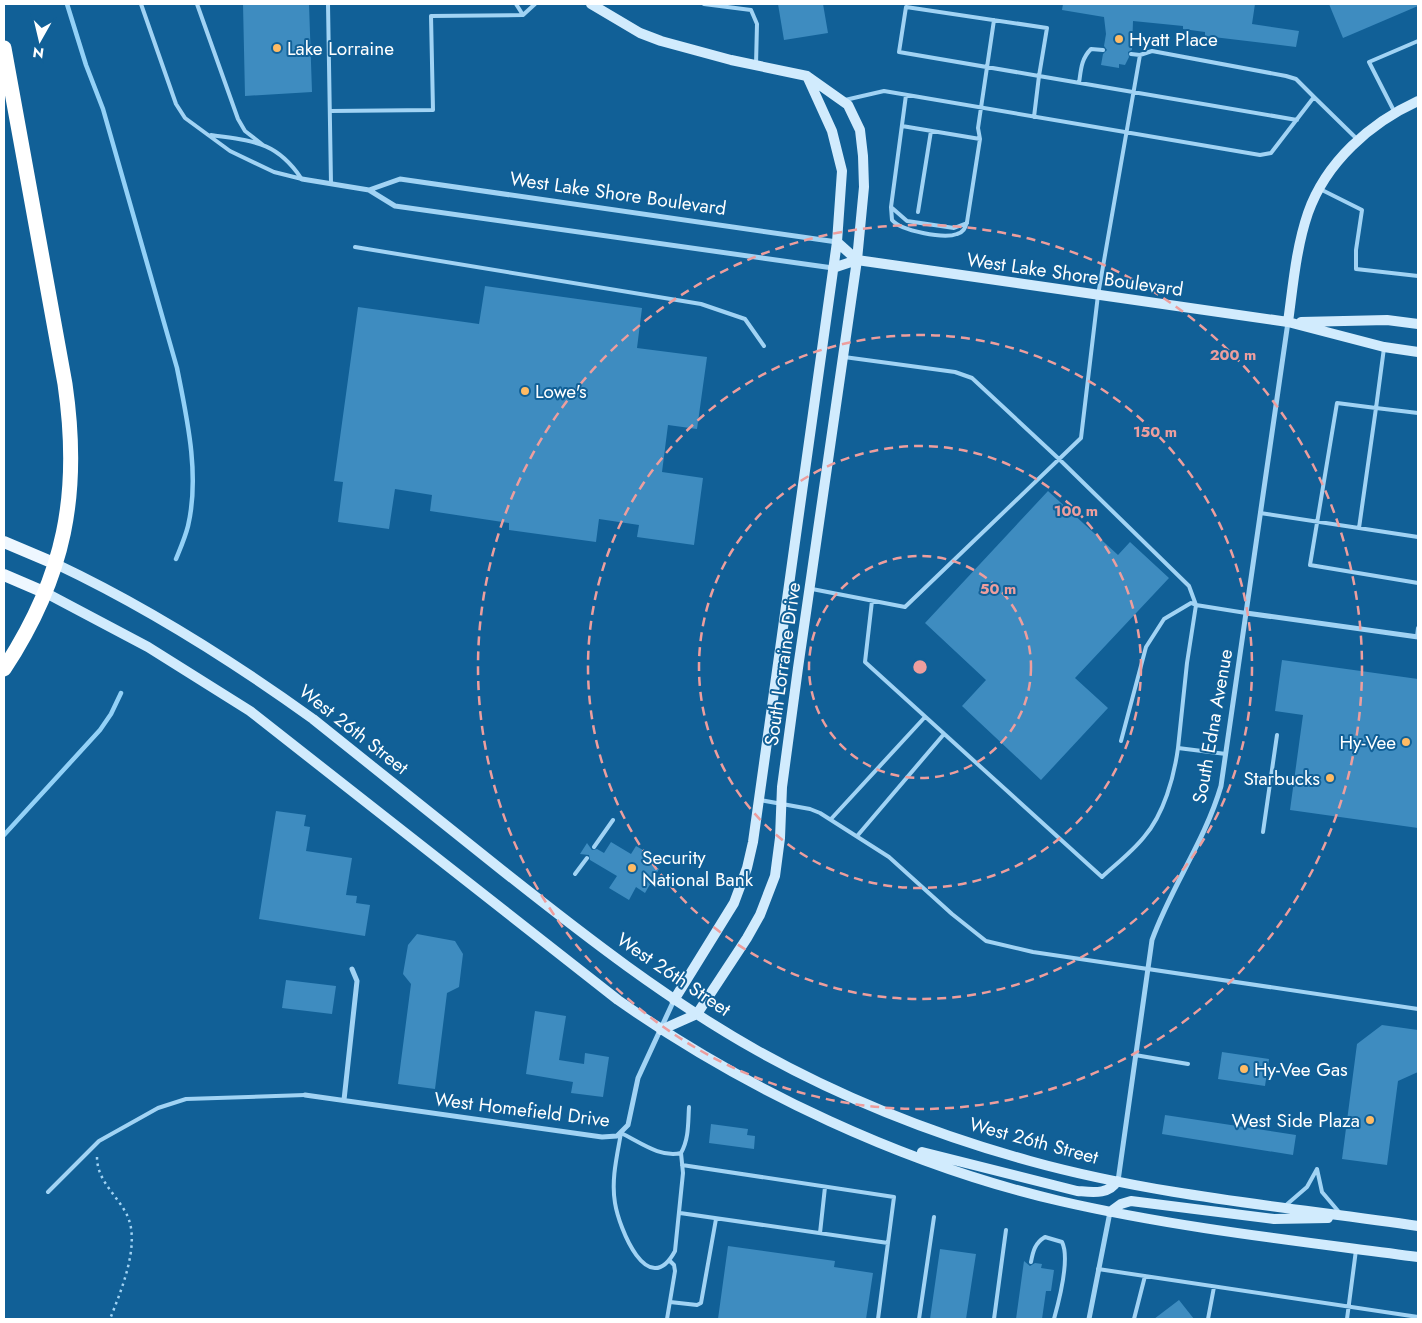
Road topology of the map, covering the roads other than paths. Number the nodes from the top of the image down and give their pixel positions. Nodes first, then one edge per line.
1 (141, 4) edge
2 (197, 4) edge
3 (328, 4) edge
4 (516, 4) edge
5 (536, 4) edge
6 (591, 4) edge
7 (704, 4) edge
8 (524, 15) junction
9 (994, 20) junction
10 (1418, 41) edge
11 (4, 48) edge
12 (1103, 50) dead end
13 (1131, 54) dead end
14 (1140, 55) junction
15 (756, 65) junction
16 (987, 68) junction
17 (807, 76) junction
18 (1039, 76) junction
19 (1079, 83) junction
20 (1132, 92) junction
21 (906, 95) junction
22 (1314, 97) junction
23 (842, 101) junction
24 (1418, 101) edge
25 (982, 108) junction
26 (330, 111) junction
27 (1395, 113) junction
28 (1034, 117) junction
29 (1297, 120) junction
30 (902, 126) junction
31 (931, 131) junction
32 (1125, 132) junction
33 (211, 135) junction
34 (980, 139) junction
35 (1359, 141) junction
36 (263, 145) junction
37 (302, 179) junction
38 (331, 184) junction
39 (1320, 189) junction
40 (369, 190) junction
41 (891, 207) junction
42 (918, 212) dead end
43 (967, 222) junction
44 (837, 242) junction
45 (355, 247) dead end
46 (857, 260) junction
47 (833, 268) junction
48 (1418, 276) edge
49 (1098, 294) junction
50 (1288, 322) junction
51 (1418, 324) edge
52 (764, 346) dead end
53 (1384, 347) junction
54 (1418, 352) edge
55 (842, 356) junction
56 (1376, 408) junction
57 (1418, 413) edge
58 (1060, 458) junction
59 (1260, 513) junction
60 (1317, 521) junction
61 (1359, 528) junction
62 (1418, 537) edge
63 (4, 542) edge
64 (56, 564) junction
65 (4, 576) edge
66 (1418, 583) edge
67 (809, 589) junction
68 (46, 593) junction
69 (872, 601) junction
70 (1196, 605) junction
71 (1246, 613) junction
72 (1418, 628) edge
73 (1418, 637) edge
74 (4, 669) edge
75 (926, 717) junction
76 (944, 734) junction
77 (1277, 735) dead end
78 (1121, 741) dead end
79 (1178, 748) junction
80 (1226, 754) junction
81 (758, 800) junction
82 (782, 803) junction
83 (830, 819) junction
84 (613, 820) dead end
85 (1263, 832) dead end
86 (858, 835) junction
87 (594, 848) dead end
88 (587, 858) dead end
89 (575, 874) dead end
90 (1147, 968) junction
91 (352, 969) dead end
92 (674, 1000) junction
93 (1418, 1009) edge
94 (696, 1014) junction
95 (661, 1030) junction
96 (1135, 1055) junction
97 (1188, 1064) dead end
98 (305, 1095) joint
99 (344, 1100) junction
100 (689, 1107) dead end
101 (621, 1133) junction
102 (882, 1142) junction
103 (681, 1153) junction
104 (682, 1165) junction
105 (1118, 1181) junction
106 (825, 1187) junction
107 (48, 1192) dead end
108 (1284, 1207) junction
109 (1110, 1212) junction
110 (680, 1213) junction
111 (1343, 1215) junction
112 (1357, 1217) junction
113 (934, 1218) dead end
114 (716, 1219) junction
115 (1418, 1226) edge
116 (1006, 1230) dead end
117 (820, 1233) junction
118 (888, 1242) junction
119 (1356, 1249) junction
120 (1418, 1257) edge
121 (670, 1260) junction
122 (1031, 1262) dead end
123 (1098, 1269) junction
124 (1145, 1276) junction
125 (1214, 1287) junction
126 (670, 1302) junction
127 (1348, 1308) junction
128 (1418, 1317) edge
129 (667, 1319) edge
130 (878, 1319) edge
131 (919, 1319) edge
132 (994, 1319) edge
133 (1054, 1319) edge
134 (1089, 1319) edge
135 (1134, 1319) edge
136 (1208, 1319) edge
137 (1347, 1319) edge

1 - 33 lane
2 - 36 lane
3 - 26 lane
4 - 8 lane
5 - 8 lane
6 - 15 main road
7 - 15 lane
8 - 26 lane
9 - 16 lane
9 - 16 lane
9 - 18 lane
10 - 27 lane
11 - 64 highway
12 - 19 lane
13 - 14 lane
14 - 20 lane
14 - 22 lane
15 - 17 main road
16 - 18 lane
16 - 25 lane
17 - 23 main road
17 - 44 main road, South Lorraine Drive
18 - 19 lane
18 - 28 lane
19 - 20 lane
20 - 29 lane
20 - 32 lane
21 - 23 lane
21 - 25 lane
21 - 30 lane
22 - 29 lane
22 - 35 lane
23 - 46 main road, South Lorraine Drive
24 - 27 main road
25 - 28 lane
25 - 34 lane
26 - 38 lane
27 - 35 main road
28 - 32 lane
29 - 32 lane
30 - 31 lane
30 - 41 lane
31 - 34 lane
31 - 42 lane
32 - 49 lane
33 - 36 lane
33 - 37 lane
34 - 43 lane
35 - 39 main road
36 - 37 lane
37 - 38 street, West Lake Shore Boulevard
38 - 40 street, West Lake Shore Boulevard
39 - 48 lane
39 - 50 main road
40 - 44 street, West Lake Shore Boulevard
40 - 47 street, West Lake Shore Boulevard
41 - 43 lane
41 - 43 lane
44 - 46 main road
44 - 47 main road, South Lorraine Drive
45 - 52 lane
46 - 47 main road, West Lake Shore Boulevard
46 - 49 main road, West Lake Shore Boulevard
46 - 55 main road, South Lorraine Drive
47 - 81 main road, South Lorraine Drive
49 - 50 main road, West Lake Shore Boulevard
49 - 58 lane
50 - 51 main road, West Lake Shore Boulevard
50 - 53 main road, West Lake Shore Boulevard
50 - 59 street, South Edna Avenue
53 - 54 main road, West Lake Shore Boulevard
53 - 56 lane
55 - 58 lane
55 - 67 main road, South Lorraine Drive
56 - 57 lane
56 - 60 lane
56 - 61 lane
58 - 69 lane
58 - 70 lane
59 - 60 lane
59 - 71 street, South Edna Avenue
60 - 61 lane
60 - 66 lane
61 - 62 lane
63 - 64 main road, West 26th Street
64 - 68 highway
64 - 92 main road, West 26th Street
65 - 68 main road
67 - 69 lane
67 - 82 main road, South Lorraine Drive
68 - 74 highway
68 - 95 main road
69 - 75 lane
70 - 71 lane
70 - 78 lane
70 - 79 lane
71 - 73 street
71 - 80 street, South Edna Avenue
72 - 73 lane
75 - 76 lane
75 - 83 lane
76 - 79 lane
76 - 86 lane
77 - 85 lane
79 - 80 lane
80 - 90 street, South Edna Avenue
81 - 82 lane
81 - 92 main road, South Lorraine Drive
82 - 83 lane
82 - 94 main road, South Lorraine Drive
83 - 86 lane
84 - 87 lane
86 - 90 lane
88 - 89 lane
90 - 93 lane
90 - 96 street, South Edna Avenue
91 - 99 street
92 - 94 main road, West 26th Street
92 - 95 street, West Homefield Drive
94 - 95 main road, South Lorraine Drive
94 - 105 main road, West 26th Street
95 - 101 street, West Homefield Drive
95 - 102 main road
96 - 97 lane
96 - 105 street, South Edna Avenue
98 - 99 street, West Homefield Drive
98 - 107 lane
99 - 101 street, West Homefield Drive
100 - 103 lane
101 - 103 lane
101 - 121 lane
102 - 105 main road
102 - 109 main road
103 - 104 lane
104 - 106 lane
104 - 110 lane
105 - 108 main road, West 26th Street
106 - 117 lane
106 - 118 lane
108 - 111 main road, West 26th Street
108 - 111 lane
109 - 112 main road
109 - 119 main road
109 - 123 street
110 - 114 lane
110 - 121 lane
111 - 112 main road, West 26th Street
112 - 115 main road, West 26th Street
113 - 131 lane
114 - 117 lane
114 - 126 lane
116 - 132 lane
117 - 118 lane
118 - 130 lane
119 - 120 main road
119 - 127 lane
121 - 126 lane
122 - 133 lane
123 - 124 lane
123 - 134 street
124 - 125 lane
124 - 135 lane
125 - 127 lane
125 - 136 lane
126 - 129 lane
127 - 128 lane
127 - 137 lane

